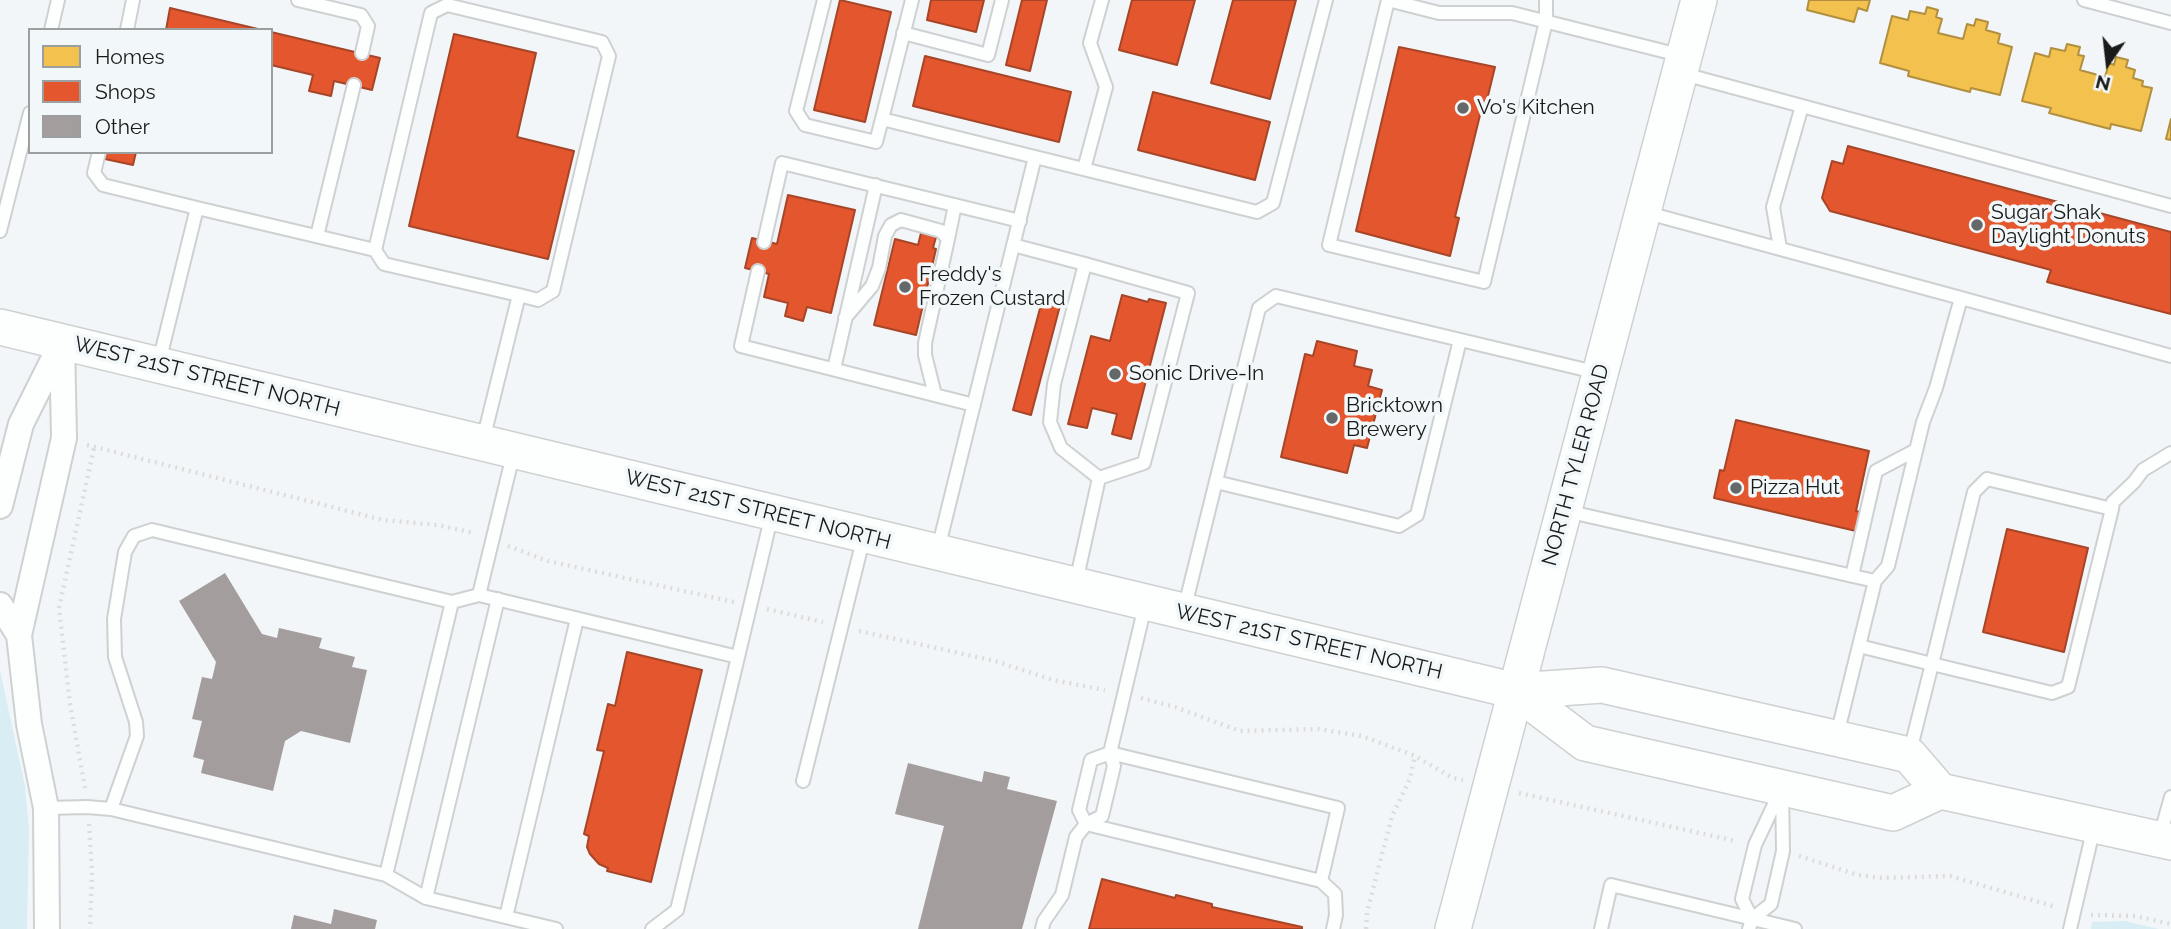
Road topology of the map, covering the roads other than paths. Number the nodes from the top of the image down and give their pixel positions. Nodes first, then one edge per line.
1 (58, 0) edge
2 (134, 0) edge
3 (298, 0) edge
4 (824, 0) edge
5 (912, 0) edge
6 (1002, 0) edge
7 (1102, 0) edge
8 (1326, 0) edge
9 (1388, 0) edge
10 (1546, 0) edge
11 (1699, 0) edge
12 (2084, 0) edge
13 (1546, 21) junction
14 (2171, 23) edge
15 (51, 28) edge
16 (127, 28) edge
17 (903, 33) junction
18 (362, 53) dead end
19 (1682, 65) junction
20 (354, 85) dead end
21 (1802, 106) junction
22 (882, 119) junction
23 (28, 121) edge
24 (99, 154) edge
25 (1035, 157) junction
26 (1084, 169) junction
27 (876, 186) junction
28 (955, 205) junction
29 (2171, 206) edge
30 (197, 208) junction
31 (1643, 212) junction
32 (1020, 221) junction
33 (0, 231) edge
34 (317, 236) junction
35 (948, 239) junction
36 (764, 242) dead end
37 (1013, 245) junction
38 (1780, 248) junction
39 (376, 250) junction
40 (1085, 264) junction
41 (758, 271) dead end
42 (519, 295) junction
43 (1961, 298) junction
44 (845, 318) junction
45 (0, 327) edge
46 (1460, 340) junction
47 (62, 342) junction
48 (2171, 356) edge
49 (158, 365) junction
50 (834, 369) junction
51 (1600, 373) junction
52 (935, 395) junction
53 (974, 405) junction
54 (498, 447) junction
55 (1916, 450) junction
56 (2171, 453) edge
57 (1099, 478) junction
58 (1216, 482) junction
59 (0, 506) edge
60 (2112, 509) junction
61 (1564, 510) junction
62 (772, 513) junction
63 (864, 535) junction
64 (937, 553) junction
65 (1852, 576) junction
66 (1875, 581) junction
67 (1075, 586) junction
68 (479, 595) junction
69 (498, 599) junction
70 (452, 602) junction
71 (1146, 603) junction
72 (0, 605) edge
73 (1184, 612) junction
74 (577, 619) junction
75 (19, 635) junction
76 (1859, 646) junction
77 (737, 657) junction
78 (1932, 664) junction
79 (1516, 691) junction
80 (1836, 738) junction
81 (1110, 752) junction
82 (1909, 755) junction
83 (803, 781) dead end
84 (1782, 788) junction
85 (1940, 791) junction
86 (2171, 797) edge
87 (46, 808) junction
88 (111, 809) junction
89 (1086, 824) junction
90 (2094, 826) junction
91 (2165, 841) edge
92 (386, 876) junction
93 (1321, 881) junction
94 (426, 898) junction
95 (506, 917) junction
96 (1751, 924) edge
97 (47, 929) edge
98 (555, 929) edge
99 (652, 929) edge
100 (1042, 929) edge
101 (1333, 929) edge
102 (1453, 929) edge
103 (1601, 929) edge
104 (1794, 929) edge
105 (2070, 929) edge

1 - 15 lane
2 - 16 lane
3 - 18 lane
4 - 22 lane
5 - 17 lane
6 - 17 lane
7 - 26 lane
8 - 26 lane
9 - 13 lane
9 - 13 lane
10 - 13 lane
11 - 19 main road, NORTH TYLER ROAD
12 - 14 lane
13 - 19 lane
17 - 22 lane
19 - 21 lane
19 - 31 main road, NORTH TYLER ROAD
20 - 34 lane
21 - 29 lane
21 - 38 lane
22 - 25 lane
23 - 33 lane
24 - 30 lane
25 - 26 lane
25 - 32 lane
27 - 28 lane
27 - 36 lane
27 - 44 lane
28 - 32 lane
28 - 35 lane
30 - 34 lane
30 - 49 lane
31 - 38 lane
31 - 51 main road, NORTH TYLER ROAD
32 - 37 lane
34 - 39 lane
35 - 44 lane
35 - 52 lane
37 - 40 lane
37 - 53 lane
38 - 43 lane
39 - 42 lane
39 - 42 lane
40 - 57 lane
40 - 57 lane
41 - 50 lane
42 - 54 lane
43 - 48 lane
43 - 55 lane
44 - 50 lane
45 - 47 main road, WEST 21ST STREET NORTH
46 - 51 lane
46 - 58 lane
46 - 58 lane
47 - 49 main road, WEST 21ST STREET NORTH
47 - 59 street
47 - 75 street
49 - 54 main road, WEST 21ST STREET NORTH
50 - 52 lane
51 - 61 main road, NORTH TYLER ROAD
52 - 53 lane
53 - 64 lane
54 - 62 main road, WEST 21ST STREET NORTH
54 - 68 lane
55 - 65 lane
55 - 66 lane
56 - 60 lane
57 - 67 lane
58 - 73 lane
60 - 78 lane
60 - 78 lane
61 - 65 lane
61 - 79 main road, NORTH TYLER ROAD
62 - 63 main road, WEST 21ST STREET NORTH
62 - 77 lane
63 - 64 main road, WEST 21ST STREET NORTH
63 - 83 lane
64 - 67 main road, WEST 21ST STREET NORTH
65 - 66 lane
66 - 76 lane
67 - 71 main road, WEST 21ST STREET NORTH
68 - 69 lane
68 - 70 lane
69 - 74 lane
69 - 94 lane
70 - 88 lane
70 - 92 lane
71 - 73 main road, WEST 21ST STREET NORTH
71 - 81 lane
72 - 75 street
73 - 79 main road, WEST 21ST STREET NORTH
74 - 77 lane
74 - 95 lane
75 - 87 street
76 - 78 lane
76 - 80 lane
77 - 99 lane
78 - 82 lane
79 - 80 main road, WEST 21ST STREET NORTH
79 - 84 main road, WEST 21ST STREET NORTH
79 - 102 main road, NORTH TYLER ROAD
80 - 82 main road, WEST 21ST STREET NORTH
81 - 89 lane
81 - 89 lane
81 - 93 lane
82 - 85 main road
84 - 85 main road, WEST 21ST STREET NORTH
84 - 96 lane
84 - 96 lane
85 - 90 main road
86 - 91 lane
87 - 88 lane
87 - 97 street
88 - 92 lane
89 - 93 lane
89 - 100 lane
90 - 91 main road
90 - 105 lane
92 - 94 lane
93 - 101 lane
94 - 95 lane
95 - 98 lane
96 - 103 lane
96 - 104 lane

